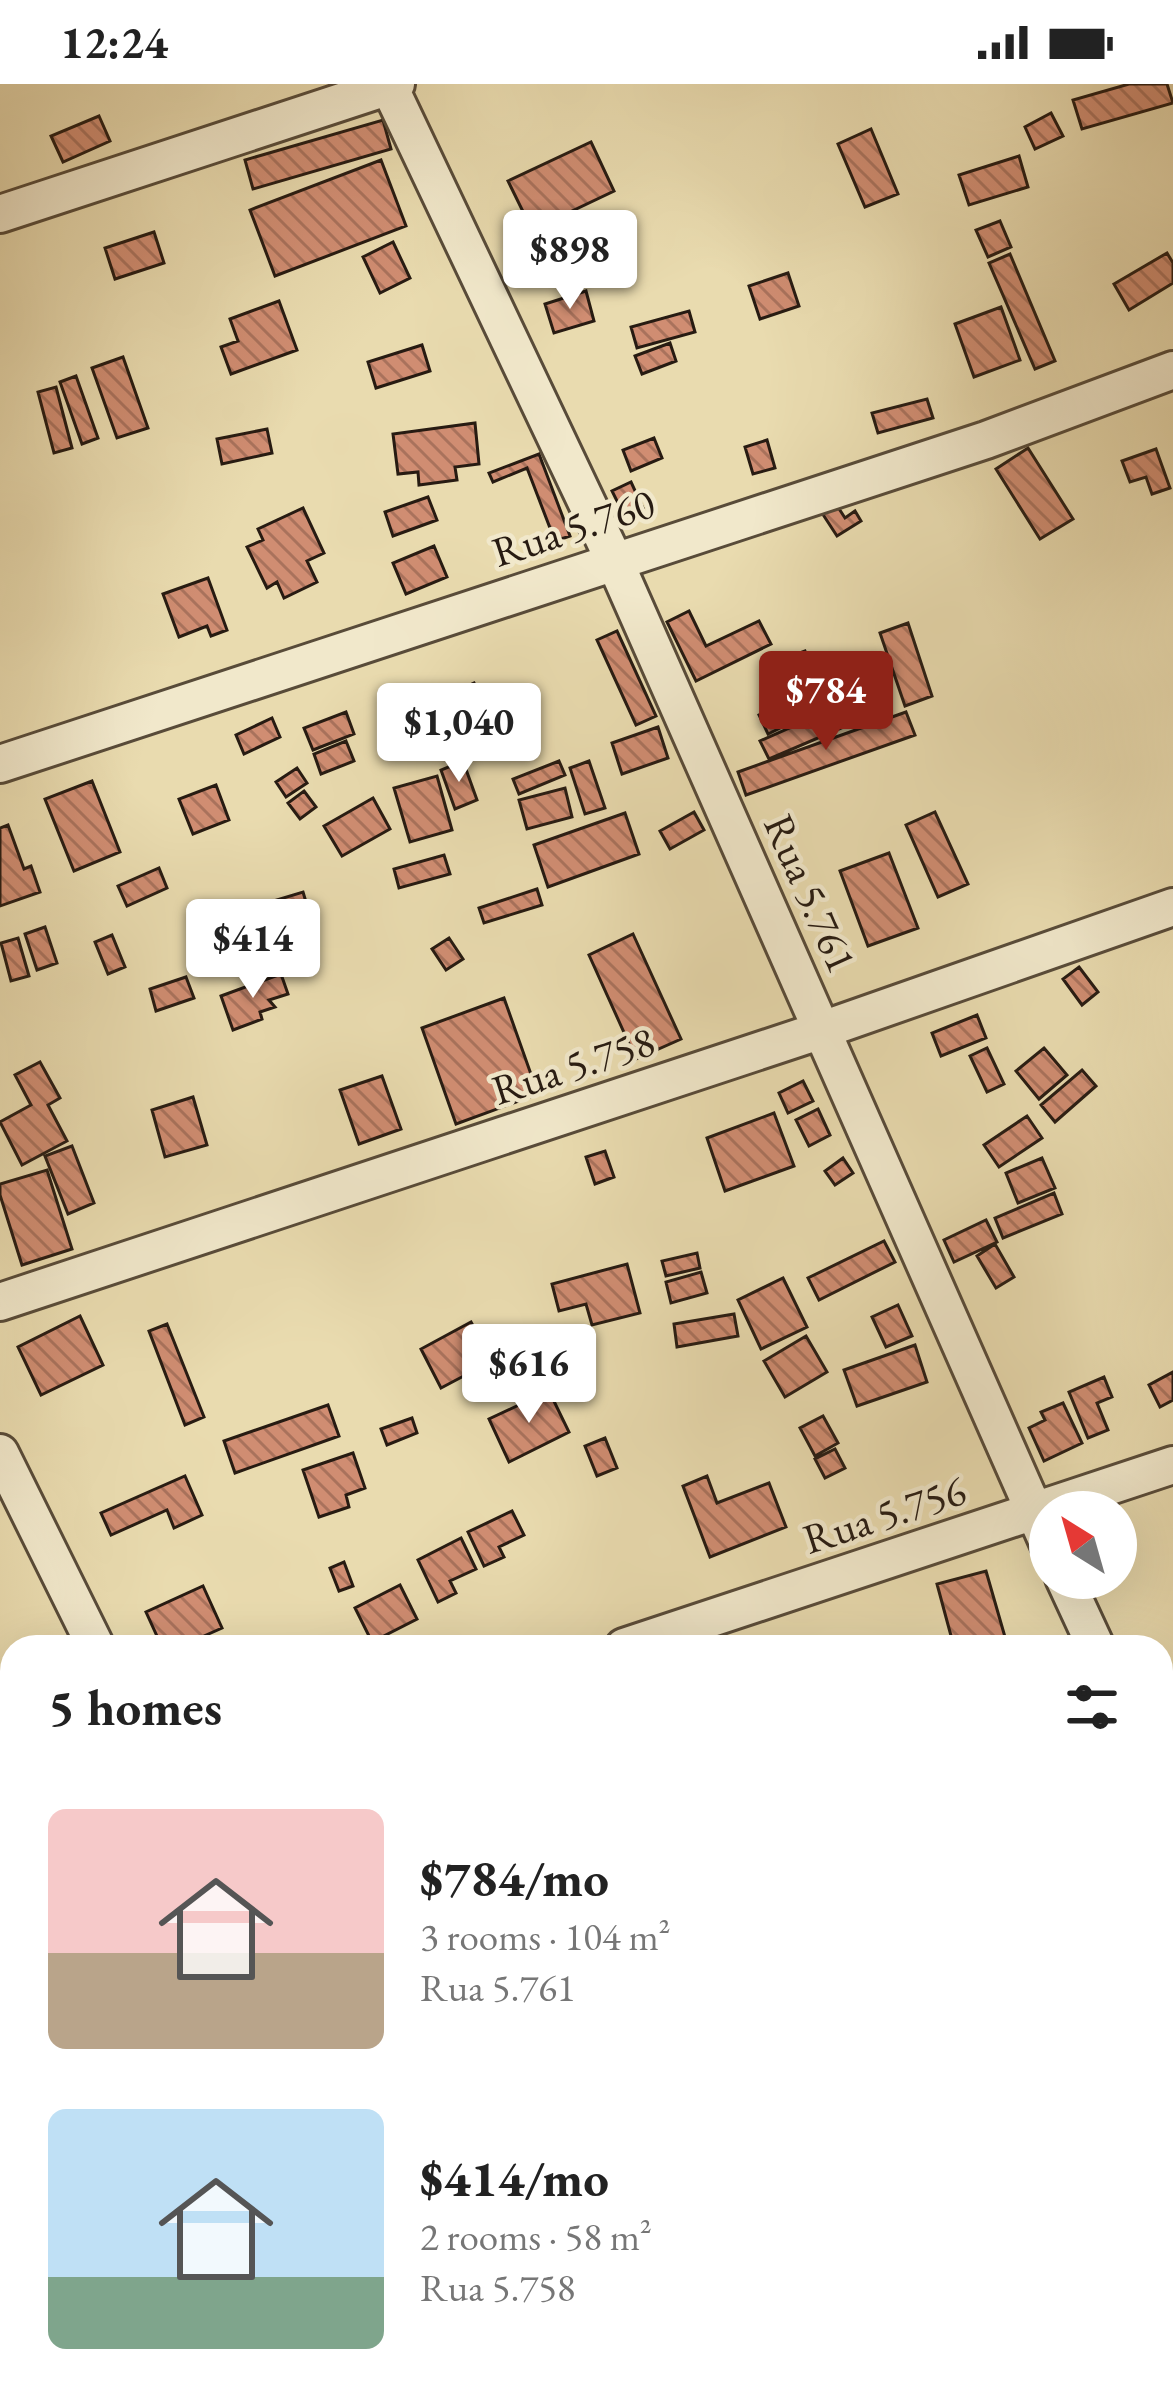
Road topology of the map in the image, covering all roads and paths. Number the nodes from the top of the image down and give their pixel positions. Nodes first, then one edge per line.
1 (391, 85) edge
2 (0, 214) edge
3 (1173, 370) edge
4 (614, 560) junction
5 (0, 764) edge
6 (1173, 907) edge
7 (822, 1030) junction
8 (0, 1302) edge
9 (0, 1453) edge
10 (1173, 1466) edge
11 (1097, 1491) edge
12 (1029, 1501) edge
13 (1029, 1514) edge
14 (1074, 1599) edge
15 (90, 1635) edge
16 (660, 1635) edge
17 (1090, 1635) edge

1 - 2 street
1 - 4 street, Rua 5.761
3 - 4 street, Rua 5.760
4 - 5 street, Rua 5.760
4 - 7 street, Rua 5.761
6 - 7 street, Rua 5.758
7 - 8 street, Rua 5.758
7 - 12 street, Rua 5.761
9 - 15 street
10 - 11 street, Rua 5.756
13 - 16 street, Rua 5.756
14 - 17 street

